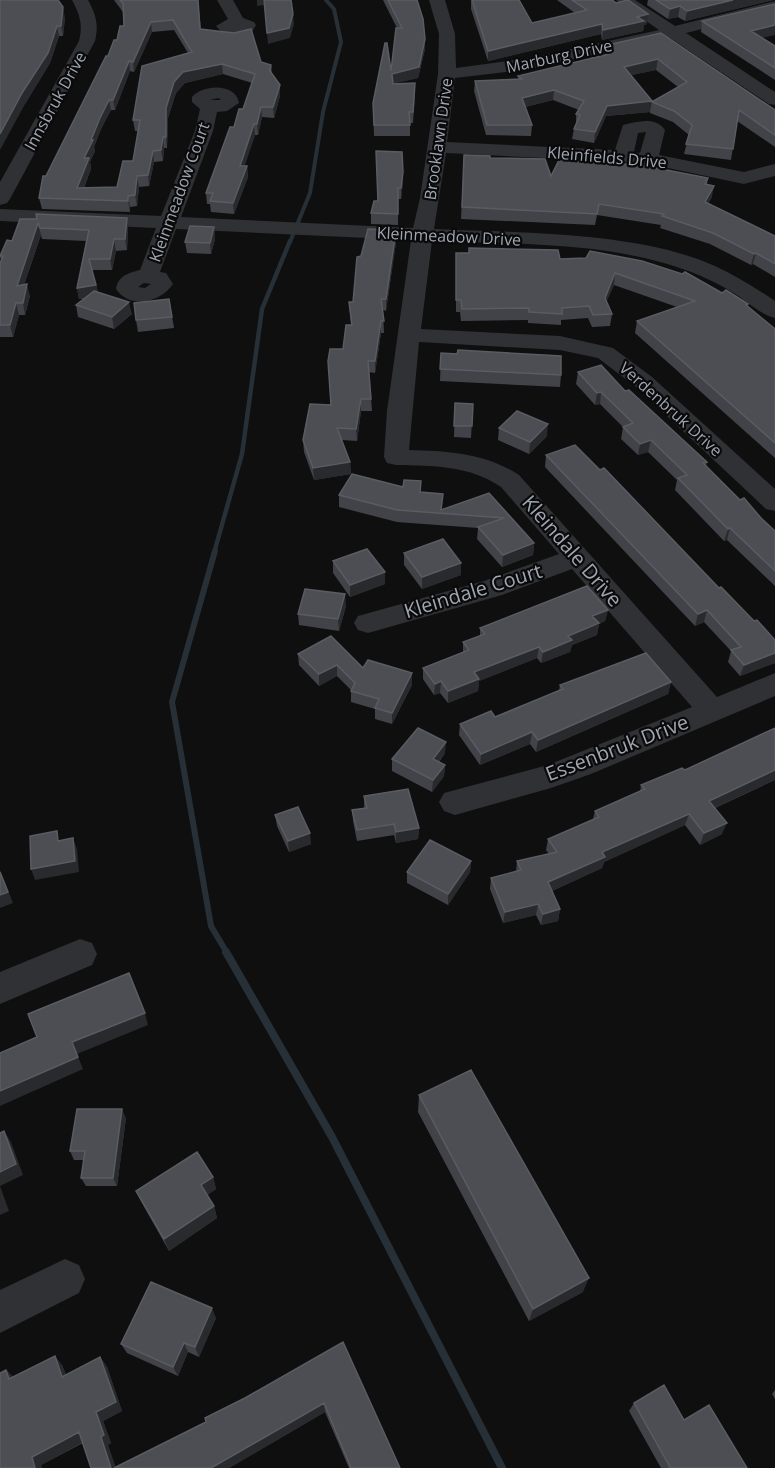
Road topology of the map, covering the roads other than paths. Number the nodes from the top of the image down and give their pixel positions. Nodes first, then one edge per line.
1 (80, 0) edge
2 (225, 0) edge
3 (437, 0) edge
4 (624, 0) edge
5 (775, 6) edge
6 (237, 21) dead end
7 (672, 30) junction
8 (447, 74) junction
9 (775, 100) edge
10 (209, 107) dead end
11 (436, 147) junction
12 (623, 156) junction
13 (648, 159) junction
14 (775, 170) edge
15 (0, 199) edge
16 (0, 215) edge
17 (168, 223) junction
18 (422, 235) junction
19 (148, 276) dead end
20 (775, 311) edge
21 (410, 335) junction
22 (396, 457) joint
23 (775, 503) edge
24 (577, 557) junction
25 (368, 623) dead end
26 (775, 684) edge
27 (712, 711) junction
28 (454, 801) dead end
29 (80, 954) dead end
30 (0, 988) edge
31 (65, 1279) dead end
32 (0, 1312) edge

1 - 15 street, Innsbruk Drive
2 - 6 street
3 - 8 street, Brooklawn Drive
4 - 7 street
5 - 7 street, Marburg Drive
7 - 8 street, Marburg Drive
7 - 9 street
8 - 11 street, Brooklawn Drive
10 - 17 street, Kleinmeadow Court
11 - 12 street, Kleinfields Drive
11 - 18 street, Brooklawn Drive
12 - 13 street, Kleinfields Drive
12 - 13 street
13 - 14 street, Kleinfields Drive
16 - 17 street, Kleinmeadow Drive
17 - 18 street, Kleinmeadow Drive
17 - 19 street, Kleinmeadow Court
18 - 20 street, Kleinmeadow Drive
18 - 21 street, Brooklawn Drive
21 - 22 street, Brooklawn Drive
21 - 23 street, Verdenbruk Drive
22 - 24 street, Kleindale Drive
24 - 25 street, Kleindale Court
24 - 27 street, Kleindale Drive
26 - 27 street, Essenbruk Drive
27 - 28 street, Essenbruk Drive
29 - 30 street
31 - 32 street

